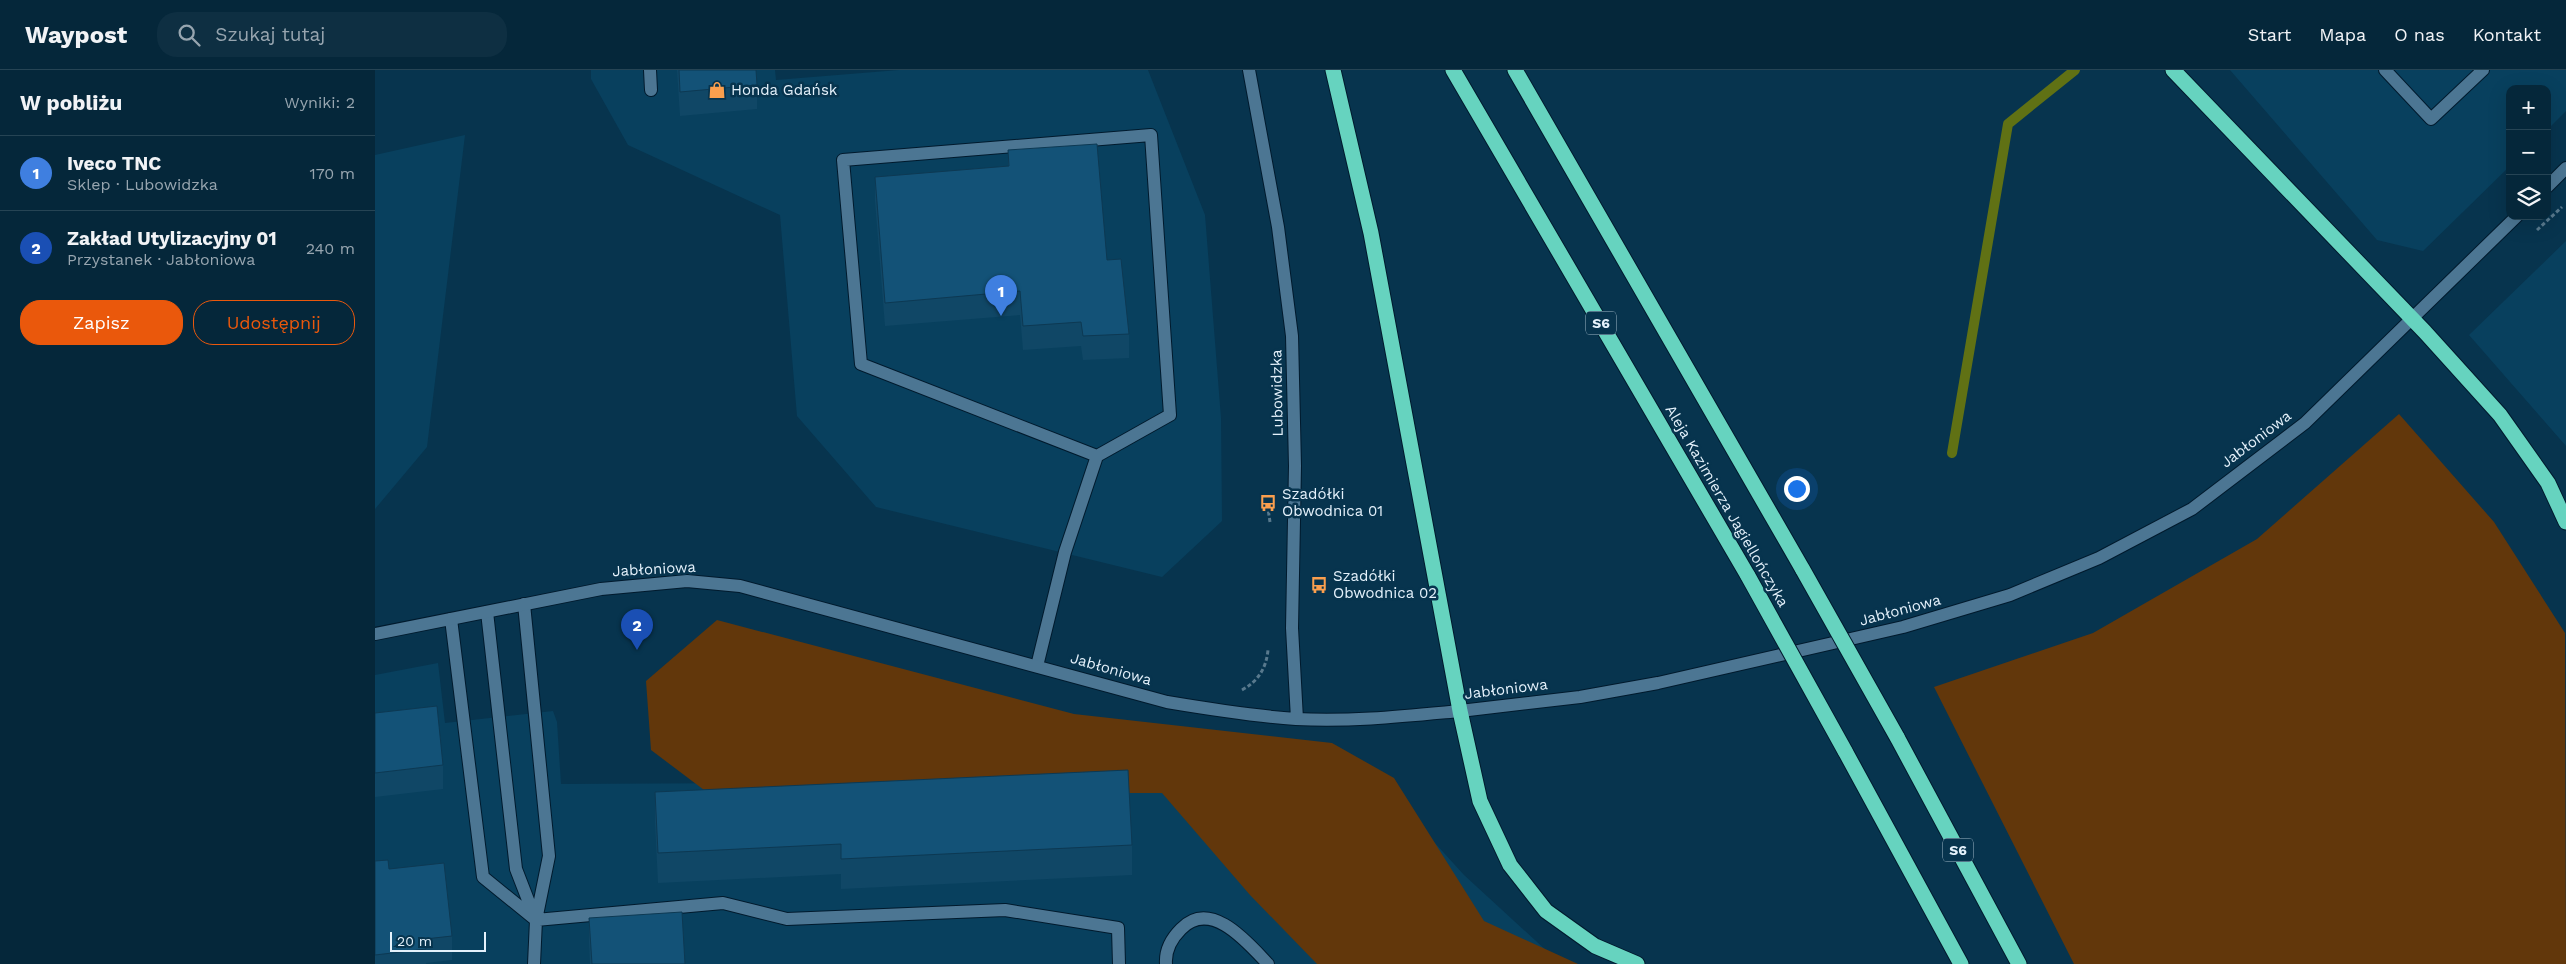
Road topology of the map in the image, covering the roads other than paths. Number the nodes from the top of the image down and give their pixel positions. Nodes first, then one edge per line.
1 (650, 70) edge
2 (1249, 70) edge
3 (1333, 70) edge
4 (1453, 70) edge
5 (1515, 70) edge
6 (2173, 70) edge
7 (2385, 70) edge
8 (2483, 70) edge
9 (651, 90) dead end
10 (2566, 168) edge
11 (2551, 183) edge
12 (2513, 220) edge
13 (2412, 320) junction
14 (1097, 456) junction
15 (2566, 522) edge
16 (524, 604) junction
17 (487, 612) junction
18 (451, 619) junction
19 (375, 634) edge
20 (1037, 666) junction
21 (1460, 711) junction
22 (1297, 719) junction
23 (536, 920) junction
24 (534, 964) edge
25 (1119, 964) edge
26 (1166, 964) edge
27 (1268, 964) edge
28 (1637, 964) edge
29 (1961, 964) edge
30 (2019, 964) edge

1 - 9 street
2 - 22 street, Lubowidzka
3 - 21 highway
4 - 29 highway, Aleja Kazimierza Jagiellończyka / S6, bridge
5 - 30 highway, S6, bridge
6 - 13 highway
7 - 8 street
10 - 11 street
12 - 13 street, Jabłoniowa
13 - 15 highway
13 - 21 street, Jabłoniowa
14 - 14 street
14 - 20 street
16 - 17 street, Jabłoniowa
16 - 20 street, Jabłoniowa
16 - 23 street
17 - 18 street, Jabłoniowa
17 - 23 street
18 - 19 street, Jabłoniowa
18 - 23 street
20 - 22 street, Jabłoniowa
21 - 22 street, Jabłoniowa
21 - 28 highway
23 - 24 street
23 - 25 street
26 - 27 street

